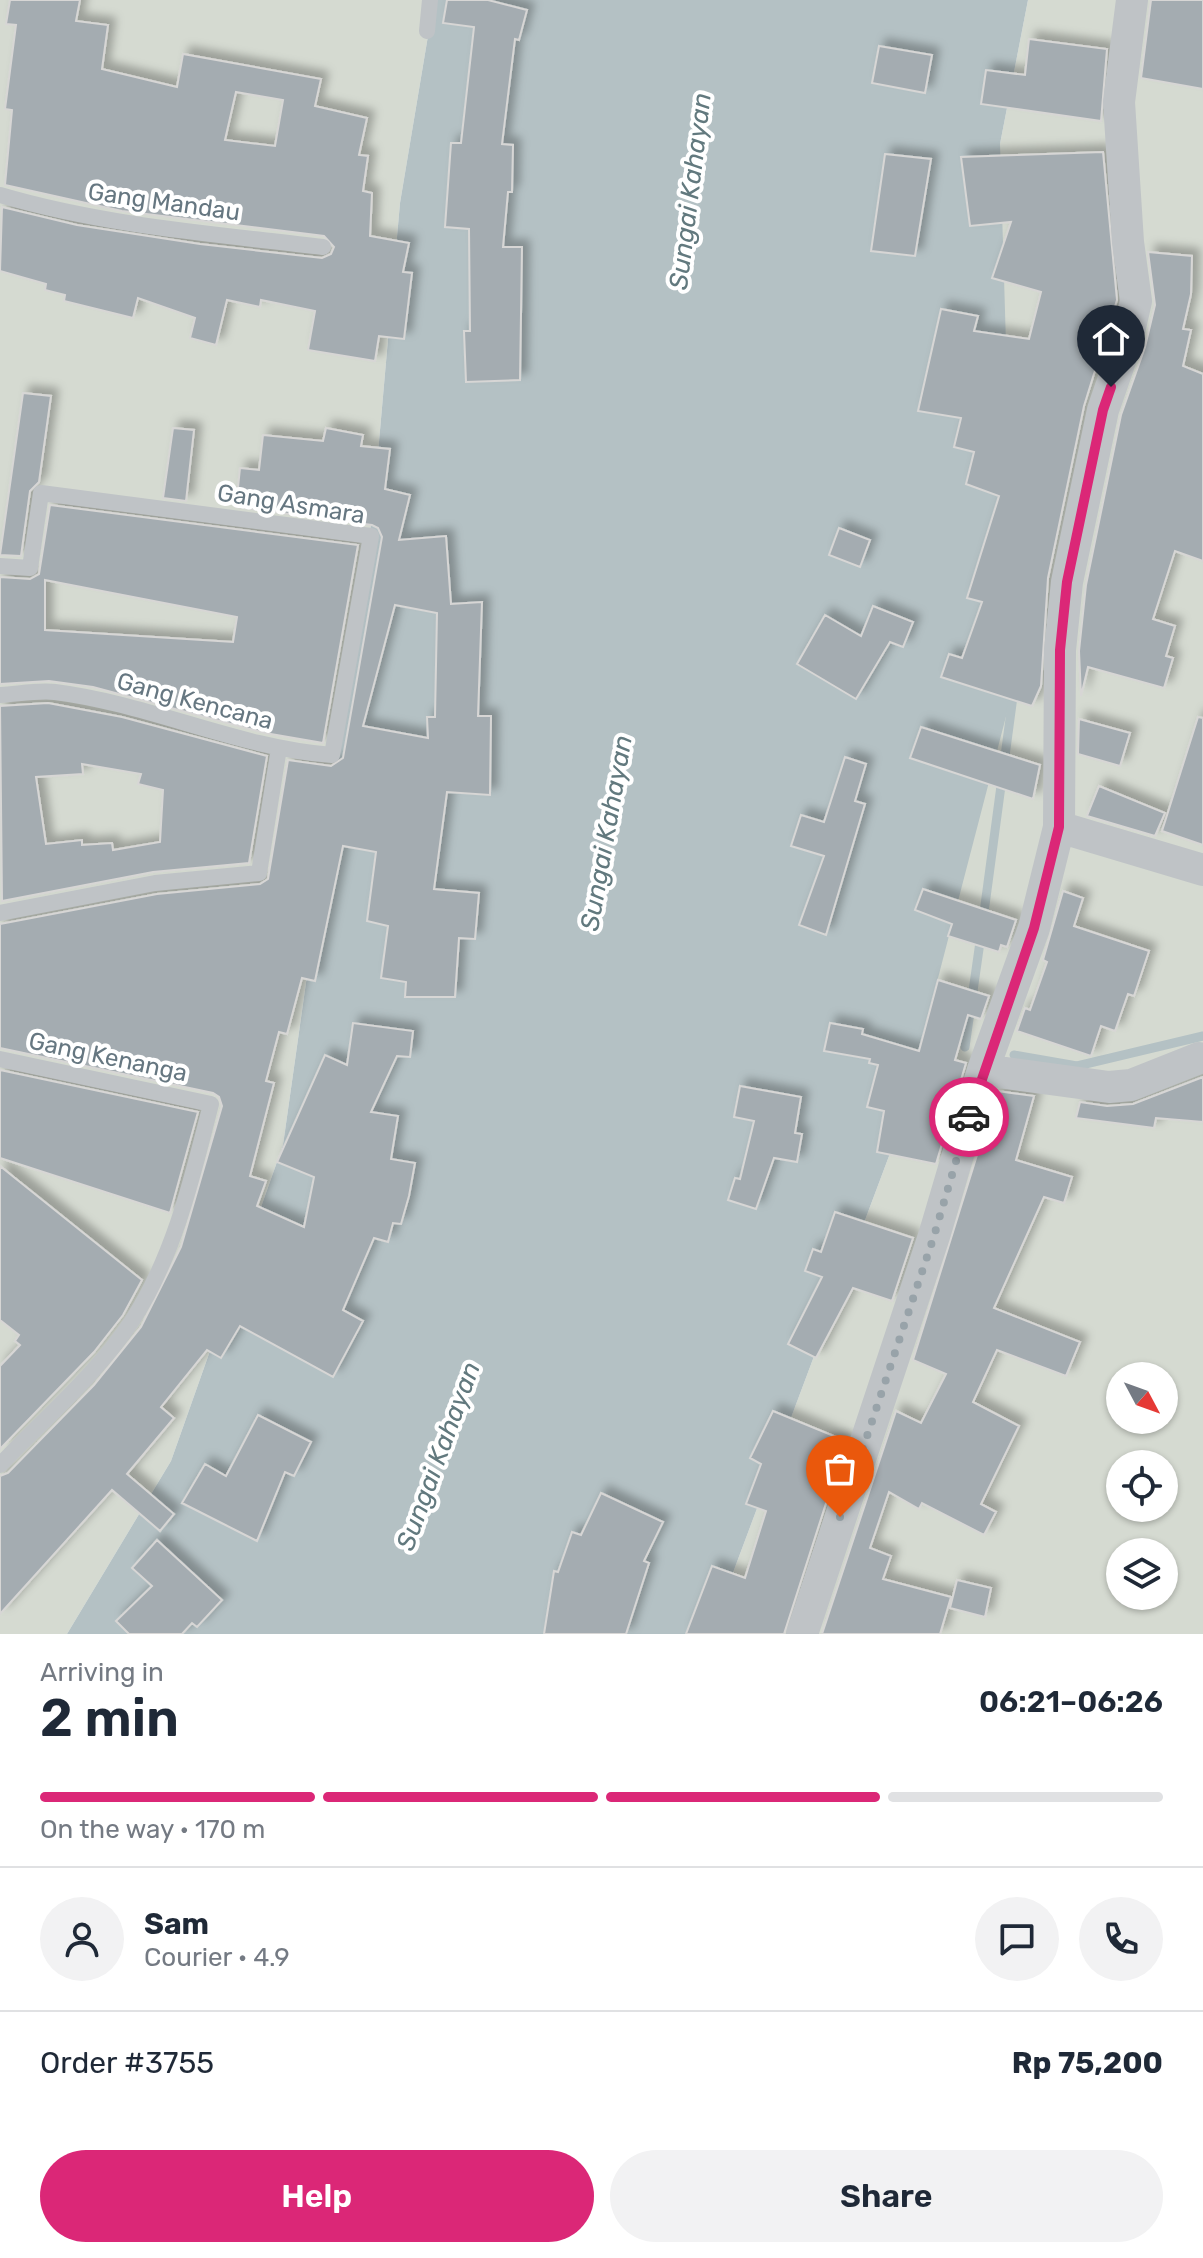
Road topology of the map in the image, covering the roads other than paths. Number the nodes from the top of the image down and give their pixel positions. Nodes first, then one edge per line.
1 (430, 0) edge
2 (1132, 0) edge
3 (427, 31) dead end
4 (0, 195) edge
5 (323, 247) dead end
6 (0, 566) edge
7 (0, 695) edge
8 (279, 748) junction
9 (1059, 827) junction
10 (1203, 870) edge
11 (0, 913) edge
12 (1199, 1058) dead end
13 (0, 1059) edge
14 (983, 1070) junction
15 (0, 1465) edge
16 (802, 1634) edge

1 - 3 lane
2 - 9 street
4 - 5 lane, Gang Mandau
6 - 8 lane, Gang Asmara
7 - 8 lane, Gang Kencana
8 - 11 lane, Gang Kencana
9 - 10 street
9 - 14 street
12 - 14 street
13 - 15 lane, Gang Kenanga
14 - 16 street

